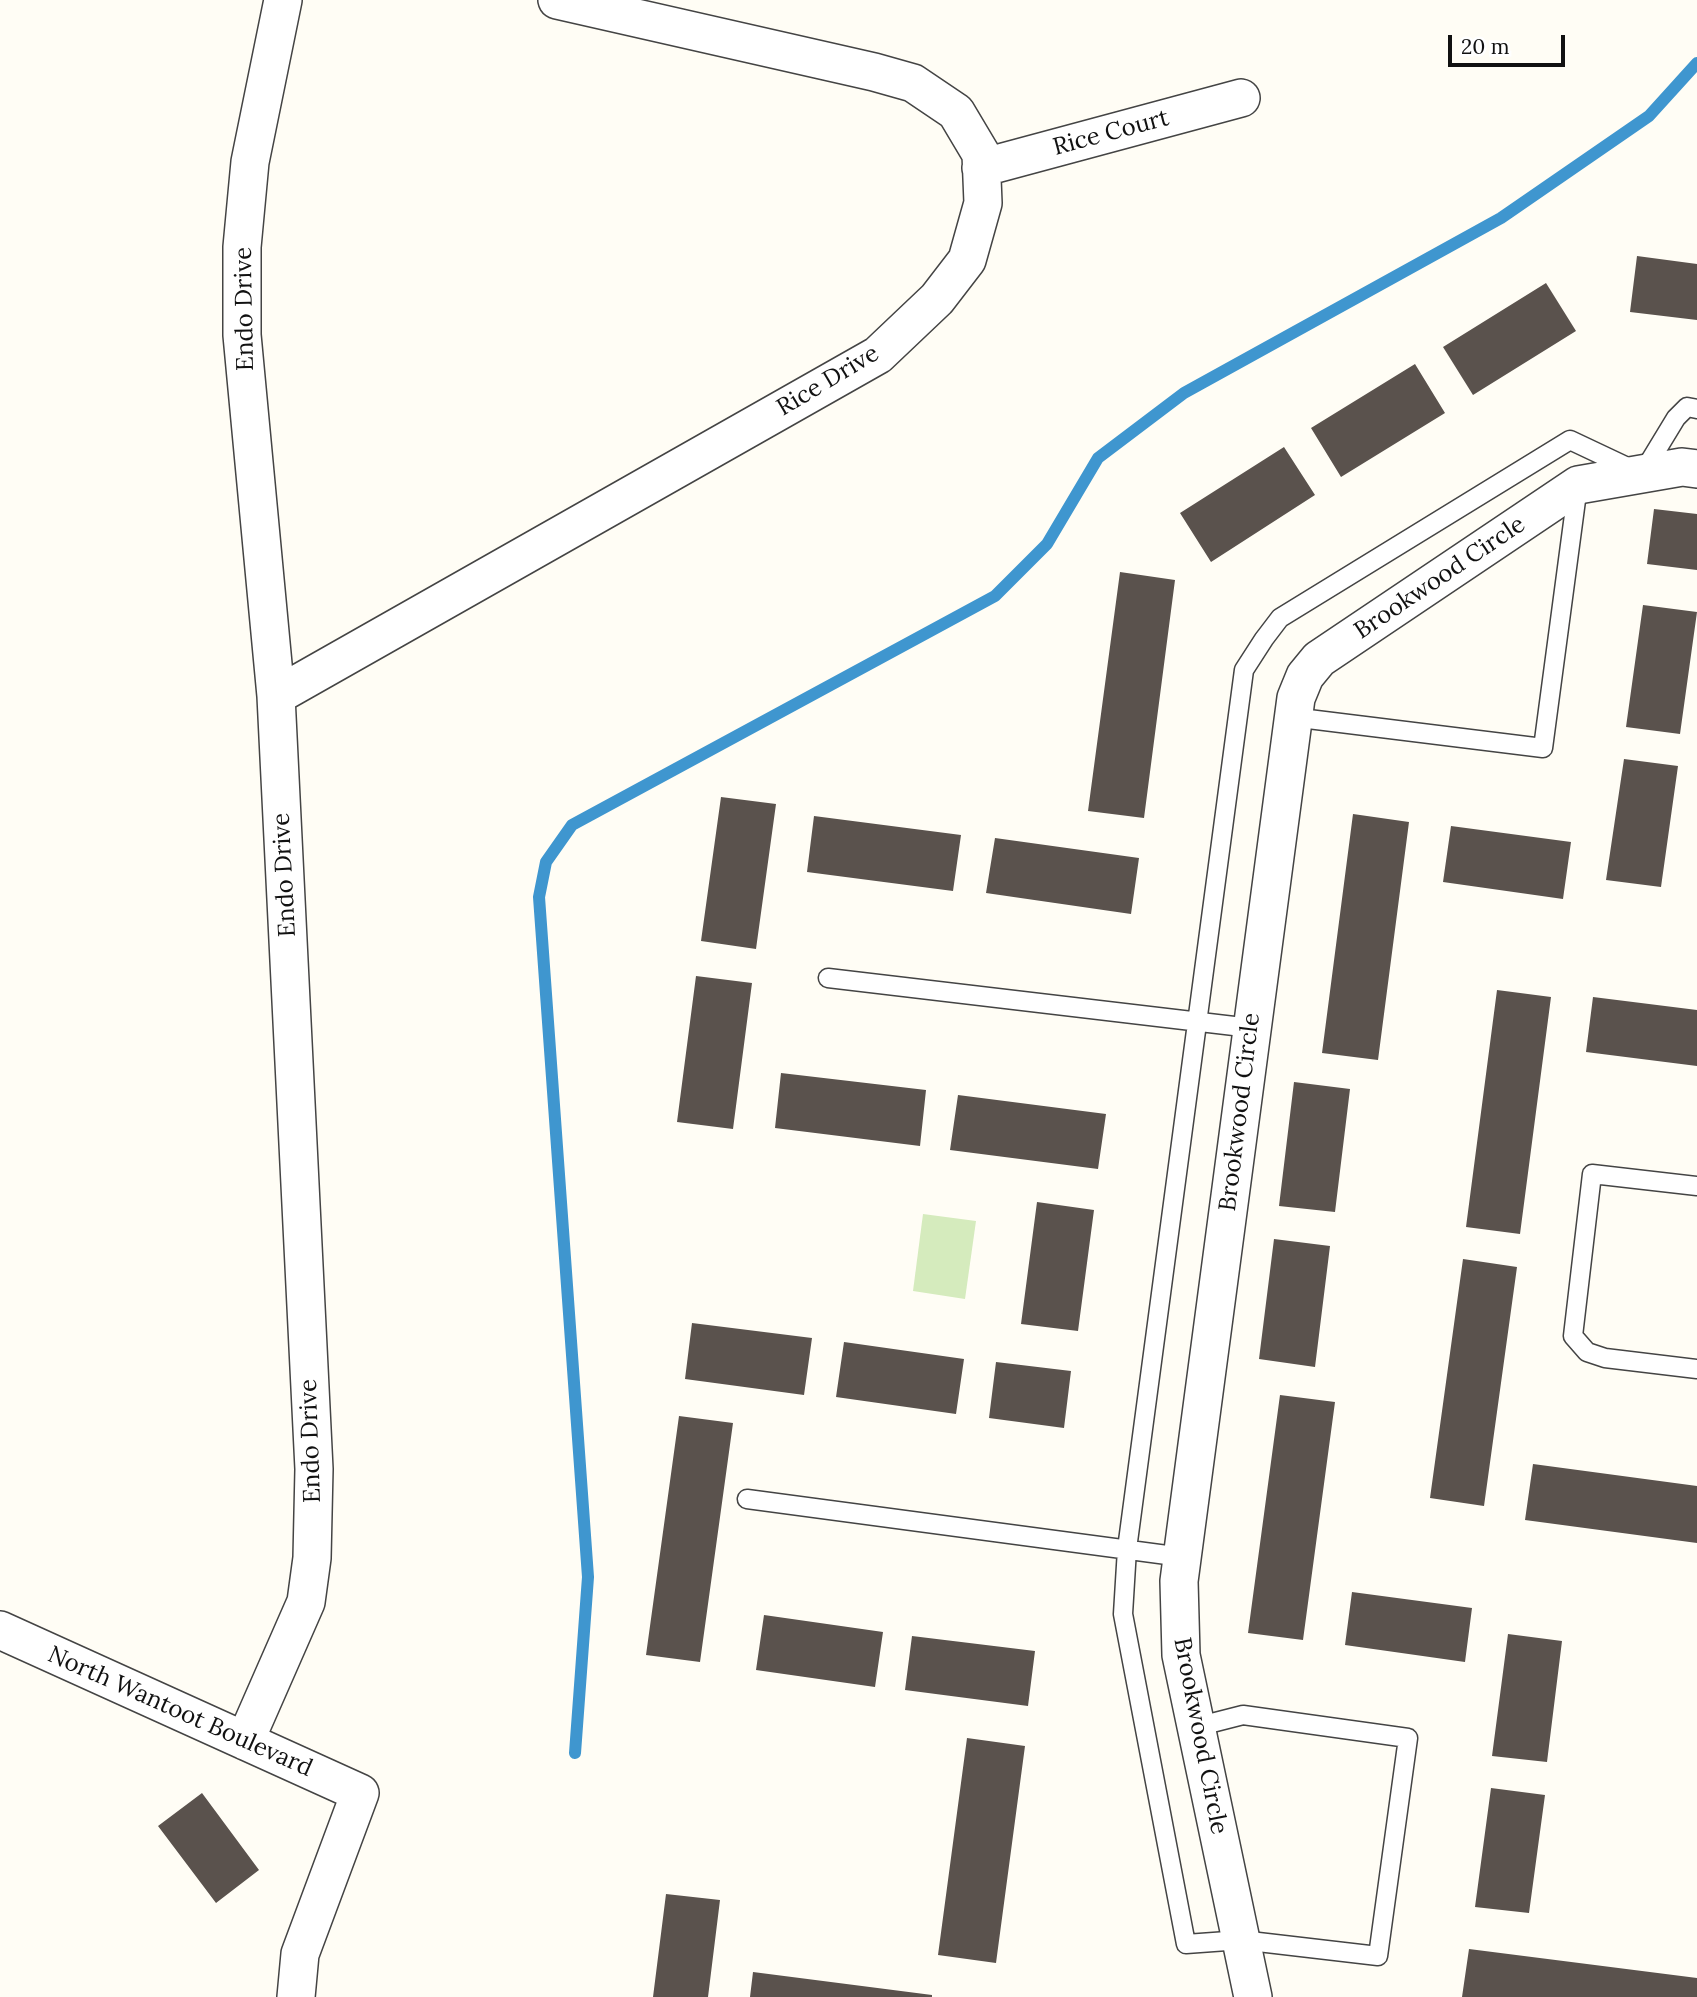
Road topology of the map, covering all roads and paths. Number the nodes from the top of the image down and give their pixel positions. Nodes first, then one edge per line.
1 (283, 0) edge
2 (556, 0) edge
3 (1241, 98) dead end
4 (981, 169) junction
5 (1697, 409) edge
6 (1697, 469) edge
7 (1642, 474) junction
8 (1578, 485) junction
9 (276, 696) junction
10 (1292, 717) junction
11 (828, 978) dead end
12 (1197, 1022) junction
13 (1251, 1028) junction
14 (1697, 1186) edge
15 (1697, 1369) edge
16 (747, 1499) dead end
17 (1127, 1549) junction
18 (1182, 1557) junction
19 (0, 1630) edge
20 (1196, 1727) junction
21 (245, 1741) junction
22 (1241, 1940) junction
23 (296, 1997) edge
24 (1253, 1997) edge

1 - 9 street, Endo Drive
2 - 4 street, Rice Drive
3 - 4 street, Rice Court
4 - 9 street, Rice Drive
5 - 7 lane
6 - 7 street, Brookwood Circle
7 - 8 street, Brookwood Circle
7 - 12 lane
8 - 10 street, Brookwood Circle
8 - 10 lane
9 - 21 street, Endo Drive
10 - 13 street, Brookwood Circle
11 - 12 lane
12 - 13 lane
12 - 17 lane
13 - 18 street, Brookwood Circle
14 - 15 lane
16 - 17 lane
17 - 18 lane
17 - 22 lane
18 - 20 street, Brookwood Circle
19 - 21 street, North Wantoot Boulevard
20 - 22 street, Brookwood Circle
20 - 22 lane
21 - 23 street, North Wantoot Boulevard
22 - 24 street, Brookwood Circle

